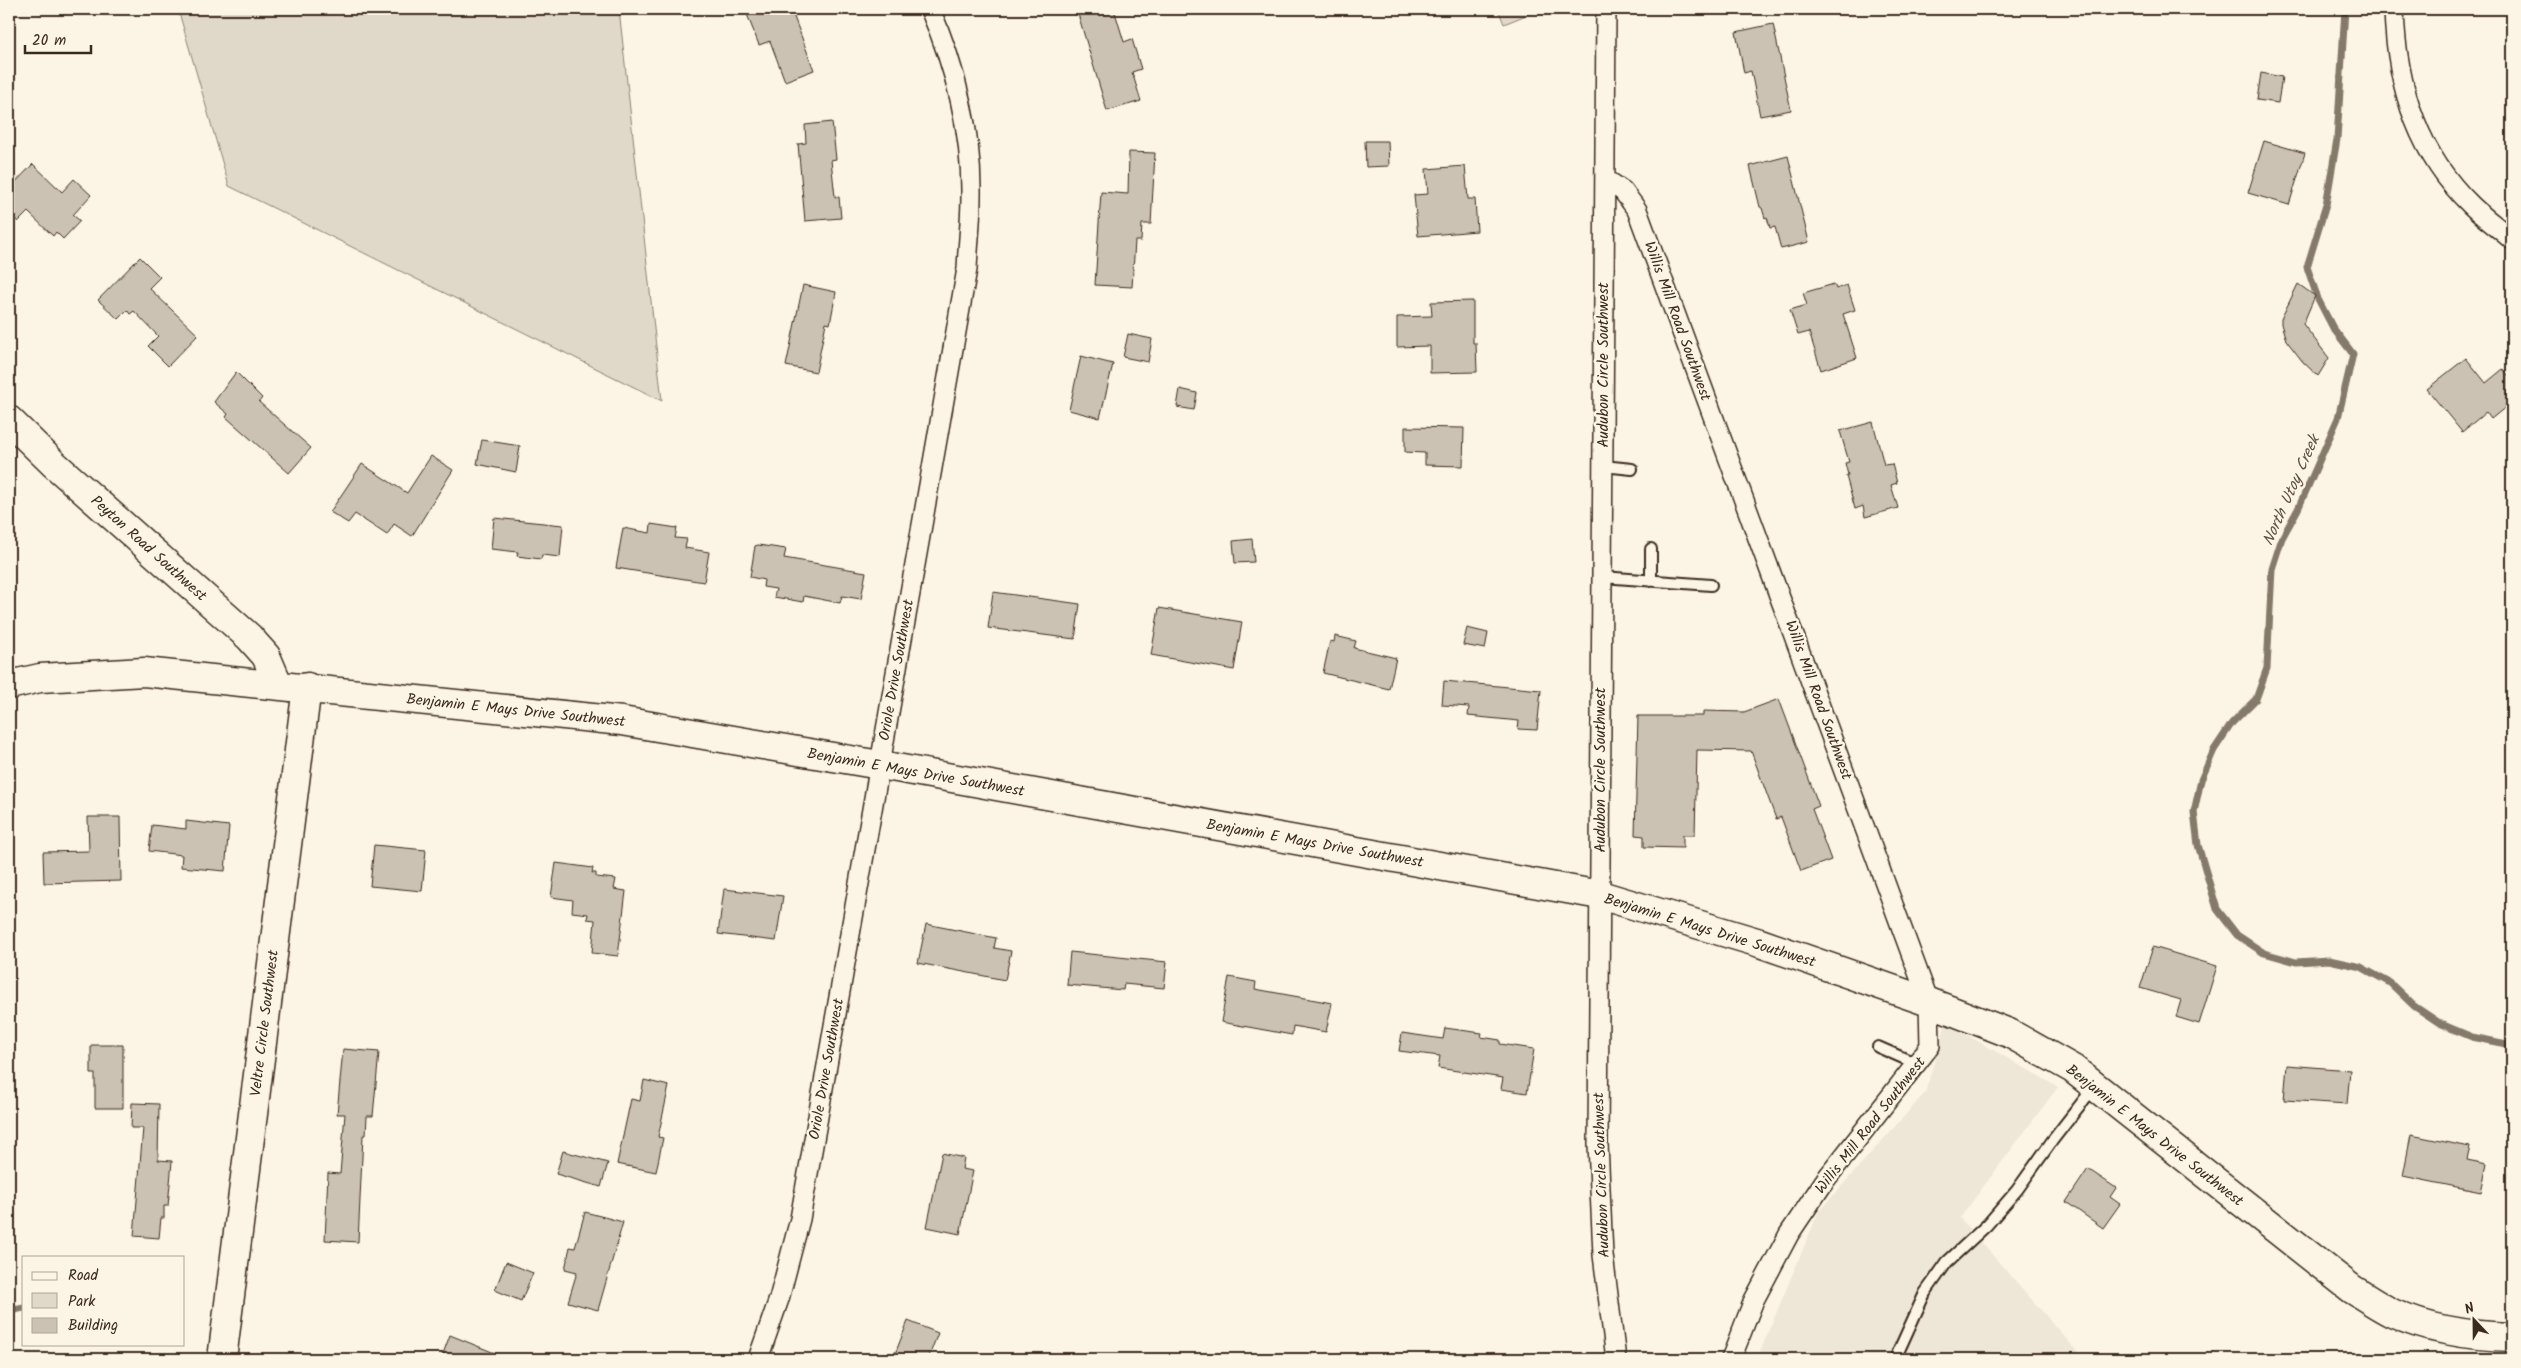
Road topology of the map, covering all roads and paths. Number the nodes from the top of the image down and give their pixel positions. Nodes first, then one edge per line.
1 (930, 9) edge
2 (1606, 9) edge
3 (2394, 9) edge
4 (1604, 180) junction
5 (2512, 240) edge
6 (9, 420) edge
7 (1603, 466) junction
8 (1632, 469) dead end
9 (1651, 549) dead end
10 (1602, 577) junction
11 (1650, 581) junction
12 (1710, 585) dead end
13 (278, 684) junction
14 (9, 685) edge
15 (307, 687) junction
16 (880, 765) junction
17 (1600, 896) junction
18 (1929, 1002) junction
19 (1878, 1048) dead end
20 (1917, 1064) junction
21 (2095, 1086) junction
22 (2512, 1337) edge
23 (222, 1359) edge
24 (758, 1359) edge
25 (1616, 1359) edge
26 (1731, 1359) edge
27 (1895, 1359) edge

1 - 16 street, Oriole Drive Southwest
2 - 4 street
3 - 5 street
4 - 7 street, Audubon Circle Southwest
4 - 18 street, Willis Mill Road Southwest
6 - 13 street, Peyton Road Southwest
7 - 8 lane
7 - 10 street, Audubon Circle Southwest
9 - 11 lane
10 - 11 lane
10 - 17 street, Audubon Circle Southwest
11 - 12 lane
13 - 14 street, Benjamin E Mays Drive Southwest
13 - 15 street, Benjamin E Mays Drive Southwest
15 - 16 street, Benjamin E Mays Drive Southwest
15 - 23 street, Veltre Circle Southwest
16 - 17 street, Benjamin E Mays Drive Southwest
16 - 24 street, Oriole Drive Southwest
17 - 18 street, Benjamin E Mays Drive Southwest
17 - 25 street, Audubon Circle Southwest
18 - 20 street, Willis Mill Road Southwest
18 - 21 street, Benjamin E Mays Drive Southwest
19 - 20 lane
20 - 26 street, Willis Mill Road Southwest
21 - 22 street, Benjamin E Mays Drive Southwest
21 - 27 lane

